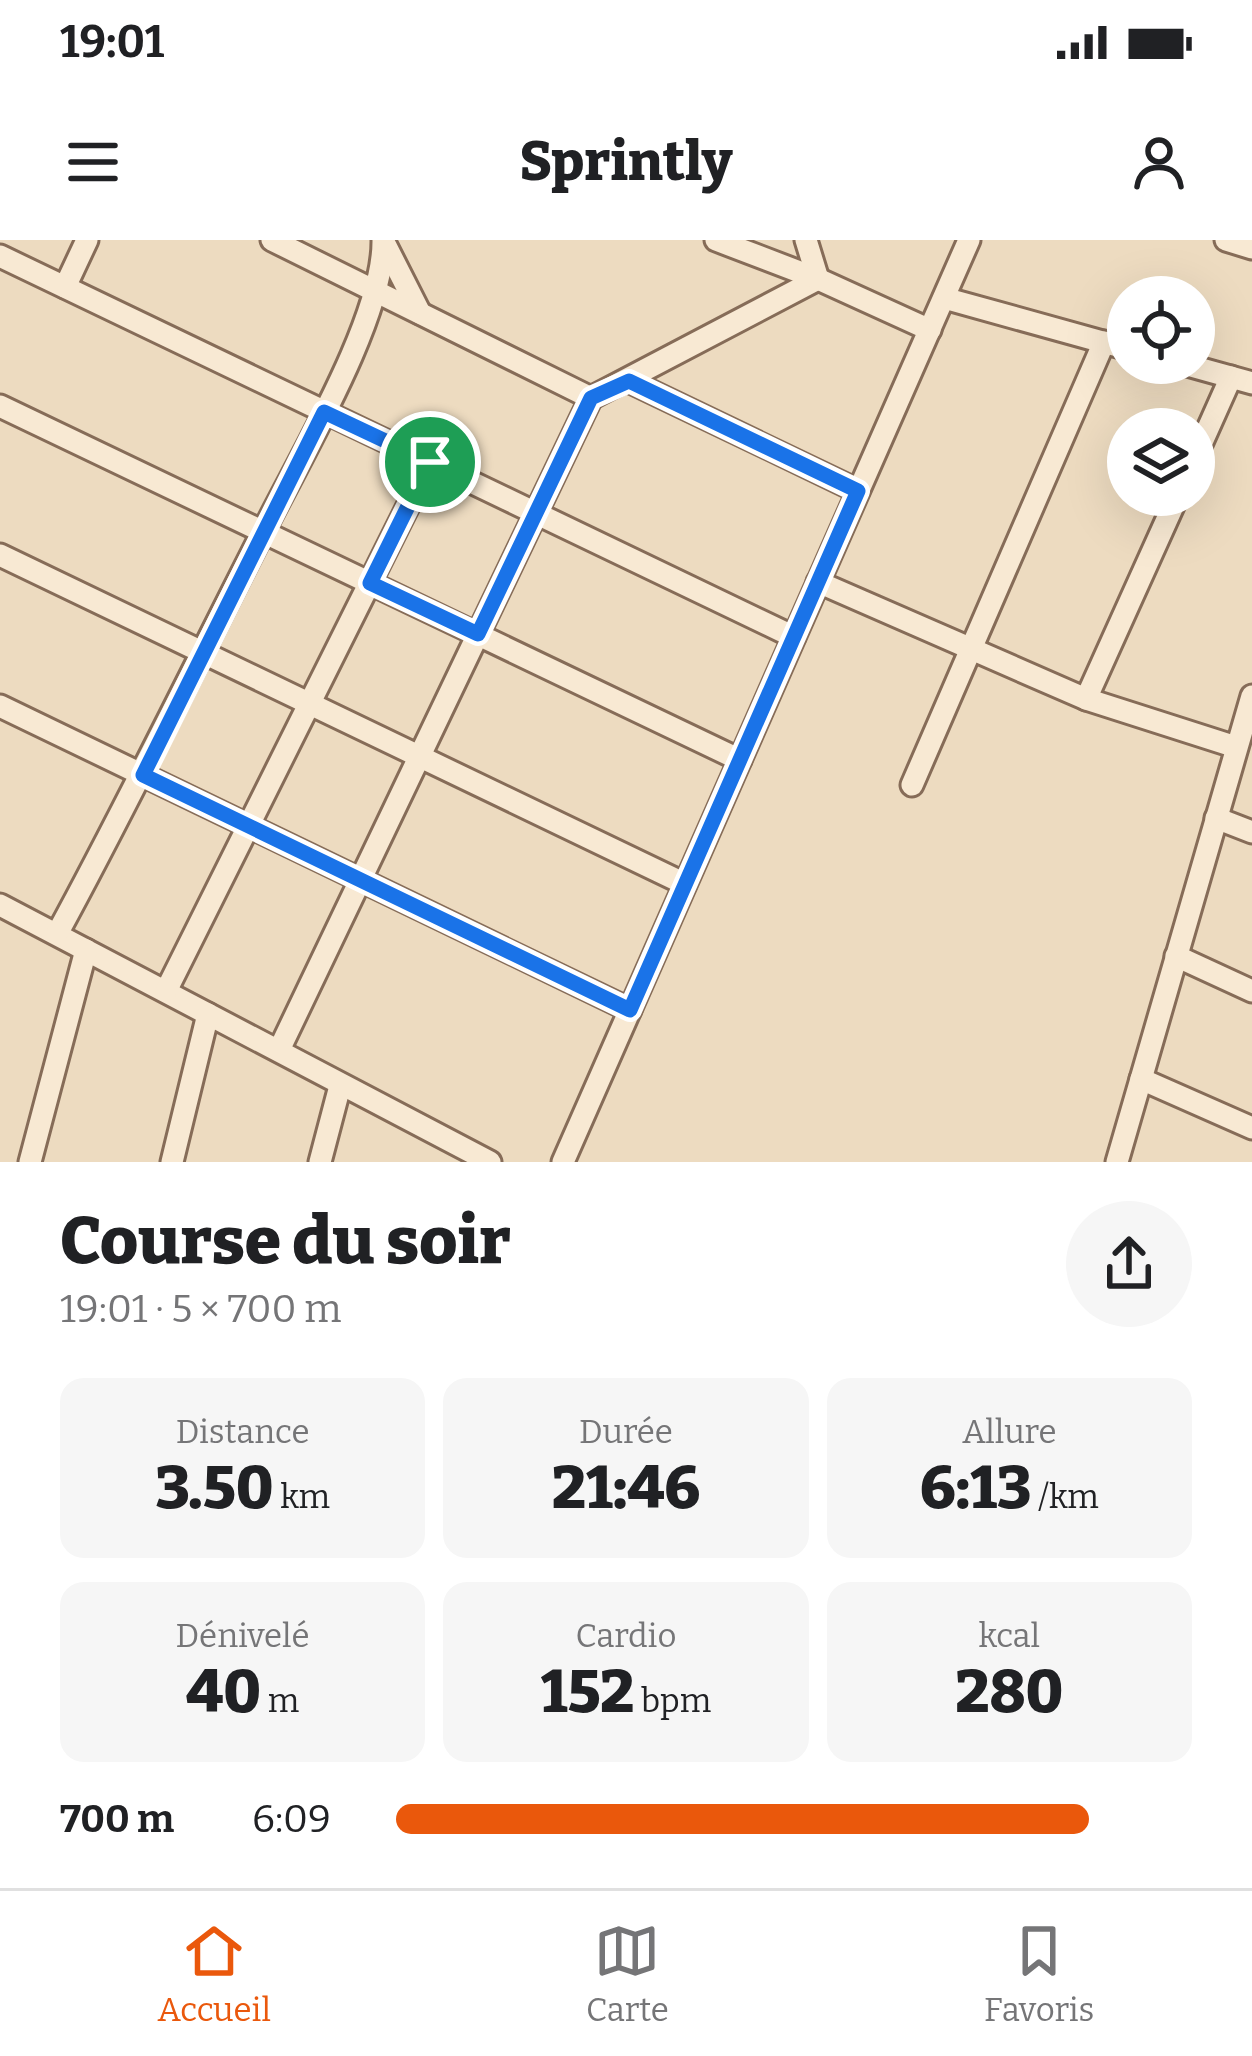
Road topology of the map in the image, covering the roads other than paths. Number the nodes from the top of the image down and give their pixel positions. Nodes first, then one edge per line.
1 (87, 240) edge
2 (272, 240) edge
3 (716, 240) edge
4 (806, 240) edge
5 (969, 240) edge
6 (1226, 240) edge
7 (384, 242) edge
8 (1252, 248) edge
9 (0, 256) edge
10 (818, 279) junction
11 (65, 286) junction
12 (376, 294) junction
13 (944, 298) junction
14 (420, 313) junction
15 (930, 330) junction
16 (1104, 342) junction
17 (1107, 343) edge
18 (1242, 380) edge
19 (629, 381) junction
20 (591, 398) junction
21 (0, 406) edge
22 (324, 412) junction
23 (1215, 425) edge
24 (430, 462) junction
25 (858, 491) junction
26 (536, 513) junction
27 (1169, 516) edge
28 (263, 532) junction
29 (0, 555) edge
30 (818, 582) junction
31 (370, 583) junction
32 (478, 634) junction
33 (794, 637) junction
34 (970, 650) junction
35 (204, 653) junction
36 (1252, 697) edge
37 (1086, 699) junction
38 (310, 704) junction
39 (0, 706) edge
40 (1236, 747) junction
41 (419, 756) junction
42 (740, 760) junction
43 (143, 775) junction
44 (912, 785) dead end
45 (1216, 818) junction
46 (248, 829) junction
47 (1252, 832) edge
48 (360, 880) junction
49 (685, 884) junction
50 (0, 905) edge
51 (57, 934) junction
52 (86, 950) junction
53 (1176, 956) junction
54 (1252, 991) edge
55 (166, 992) junction
56 (630, 1010) junction
57 (208, 1014) junction
58 (279, 1050) junction
59 (1141, 1078) junction
60 (340, 1086) junction
61 (1252, 1128) edge
62 (477, 1159) edge
63 (30, 1162) edge
64 (172, 1162) edge
65 (320, 1162) edge
66 (562, 1162) edge
67 (1118, 1162) edge

1 - 11 street
2 - 12 street
3 - 10 street
4 - 10 street
5 - 13 street
6 - 8 street
7 - 12 street
7 - 14 street
9 - 11 street
10 - 15 street
10 - 19 street
11 - 22 street
12 - 14 street
12 - 22 street
13 - 15 street
13 - 16 street
14 - 20 street
15 - 25 street
16 - 17 street
16 - 34 street
18 - 23 street
19 - 20 street
19 - 25 street
20 - 26 street
21 - 28 street
22 - 24 street
22 - 28 street
24 - 26 street
24 - 31 street
25 - 30 street
26 - 32 street
26 - 33 street
27 - 37 street
28 - 31 street
28 - 35 street
29 - 35 street
30 - 33 street
30 - 34 street
31 - 32 street
31 - 38 street
32 - 41 street
32 - 42 street
33 - 42 street
34 - 37 street
34 - 44 street
35 - 38 street
35 - 43 street
36 - 40 street
37 - 40 street
38 - 41 street
38 - 46 street
39 - 43 street
40 - 45 street
41 - 48 street
41 - 49 street
42 - 49 street
43 - 46 street
43 - 51 street
45 - 47 street
45 - 53 street
46 - 48 street
46 - 55 street
48 - 56 street
48 - 58 street
49 - 56 street
50 - 51 street
51 - 52 street
52 - 55 street
52 - 63 street
53 - 54 street
53 - 59 street
55 - 57 street
56 - 66 street
57 - 58 street
57 - 64 street
58 - 60 street
59 - 61 street
59 - 67 street
60 - 62 street
60 - 65 street

